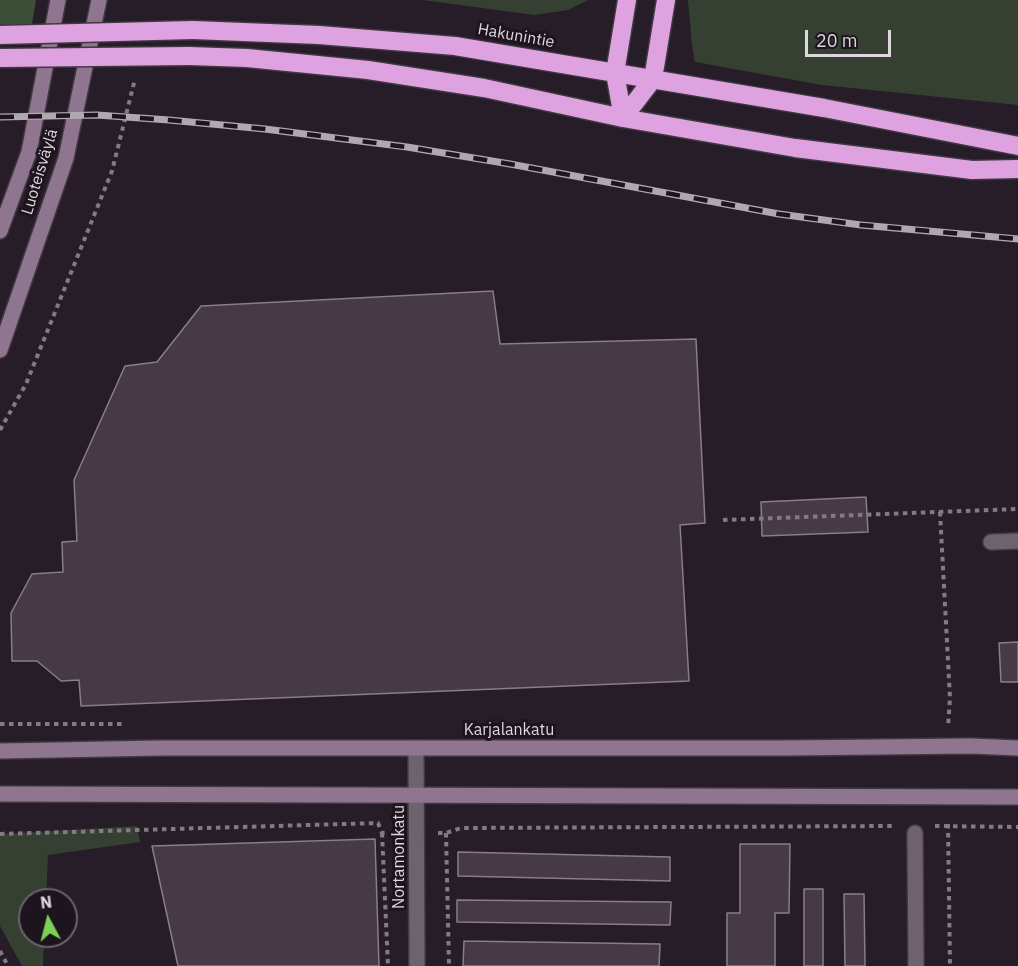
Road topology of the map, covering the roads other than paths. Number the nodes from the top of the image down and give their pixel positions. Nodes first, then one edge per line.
1 (58, 0) edge
2 (99, 0) edge
3 (627, 0) edge
4 (666, 0) edge
5 (0, 35) edge
6 (0, 58) edge
7 (615, 73) junction
8 (653, 80) junction
9 (622, 118) junction
10 (1018, 146) edge
11 (1018, 169) edge
12 (0, 231) edge
13 (0, 350) edge
14 (1018, 541) edge
15 (991, 542) dead end
16 (416, 748) junction
17 (1018, 748) edge
18 (3, 751) edge
19 (0, 794) edge
20 (417, 796) junction
21 (1018, 797) edge
22 (920, 829) road end
23 (417, 966) edge
24 (916, 966) edge

1 - 12 main road, Luoteisväylä
2 - 13 main road, Luoteisväylä
3 - 7 highway
4 - 8 highway
5 - 7 highway, Hakunintie, bridge
6 - 9 highway, bridge
7 - 8 highway, Hakunintie
7 - 9 highway
8 - 9 highway
8 - 10 highway, Hakunintie
9 - 11 highway
14 - 15 street
16 - 17 main road, Karjalankatu
16 - 18 main road, Karjalankatu
16 - 20 street, Nortamonkatu
19 - 20 main road
20 - 21 main road
20 - 23 street, Nortamonkatu
22 - 24 street

